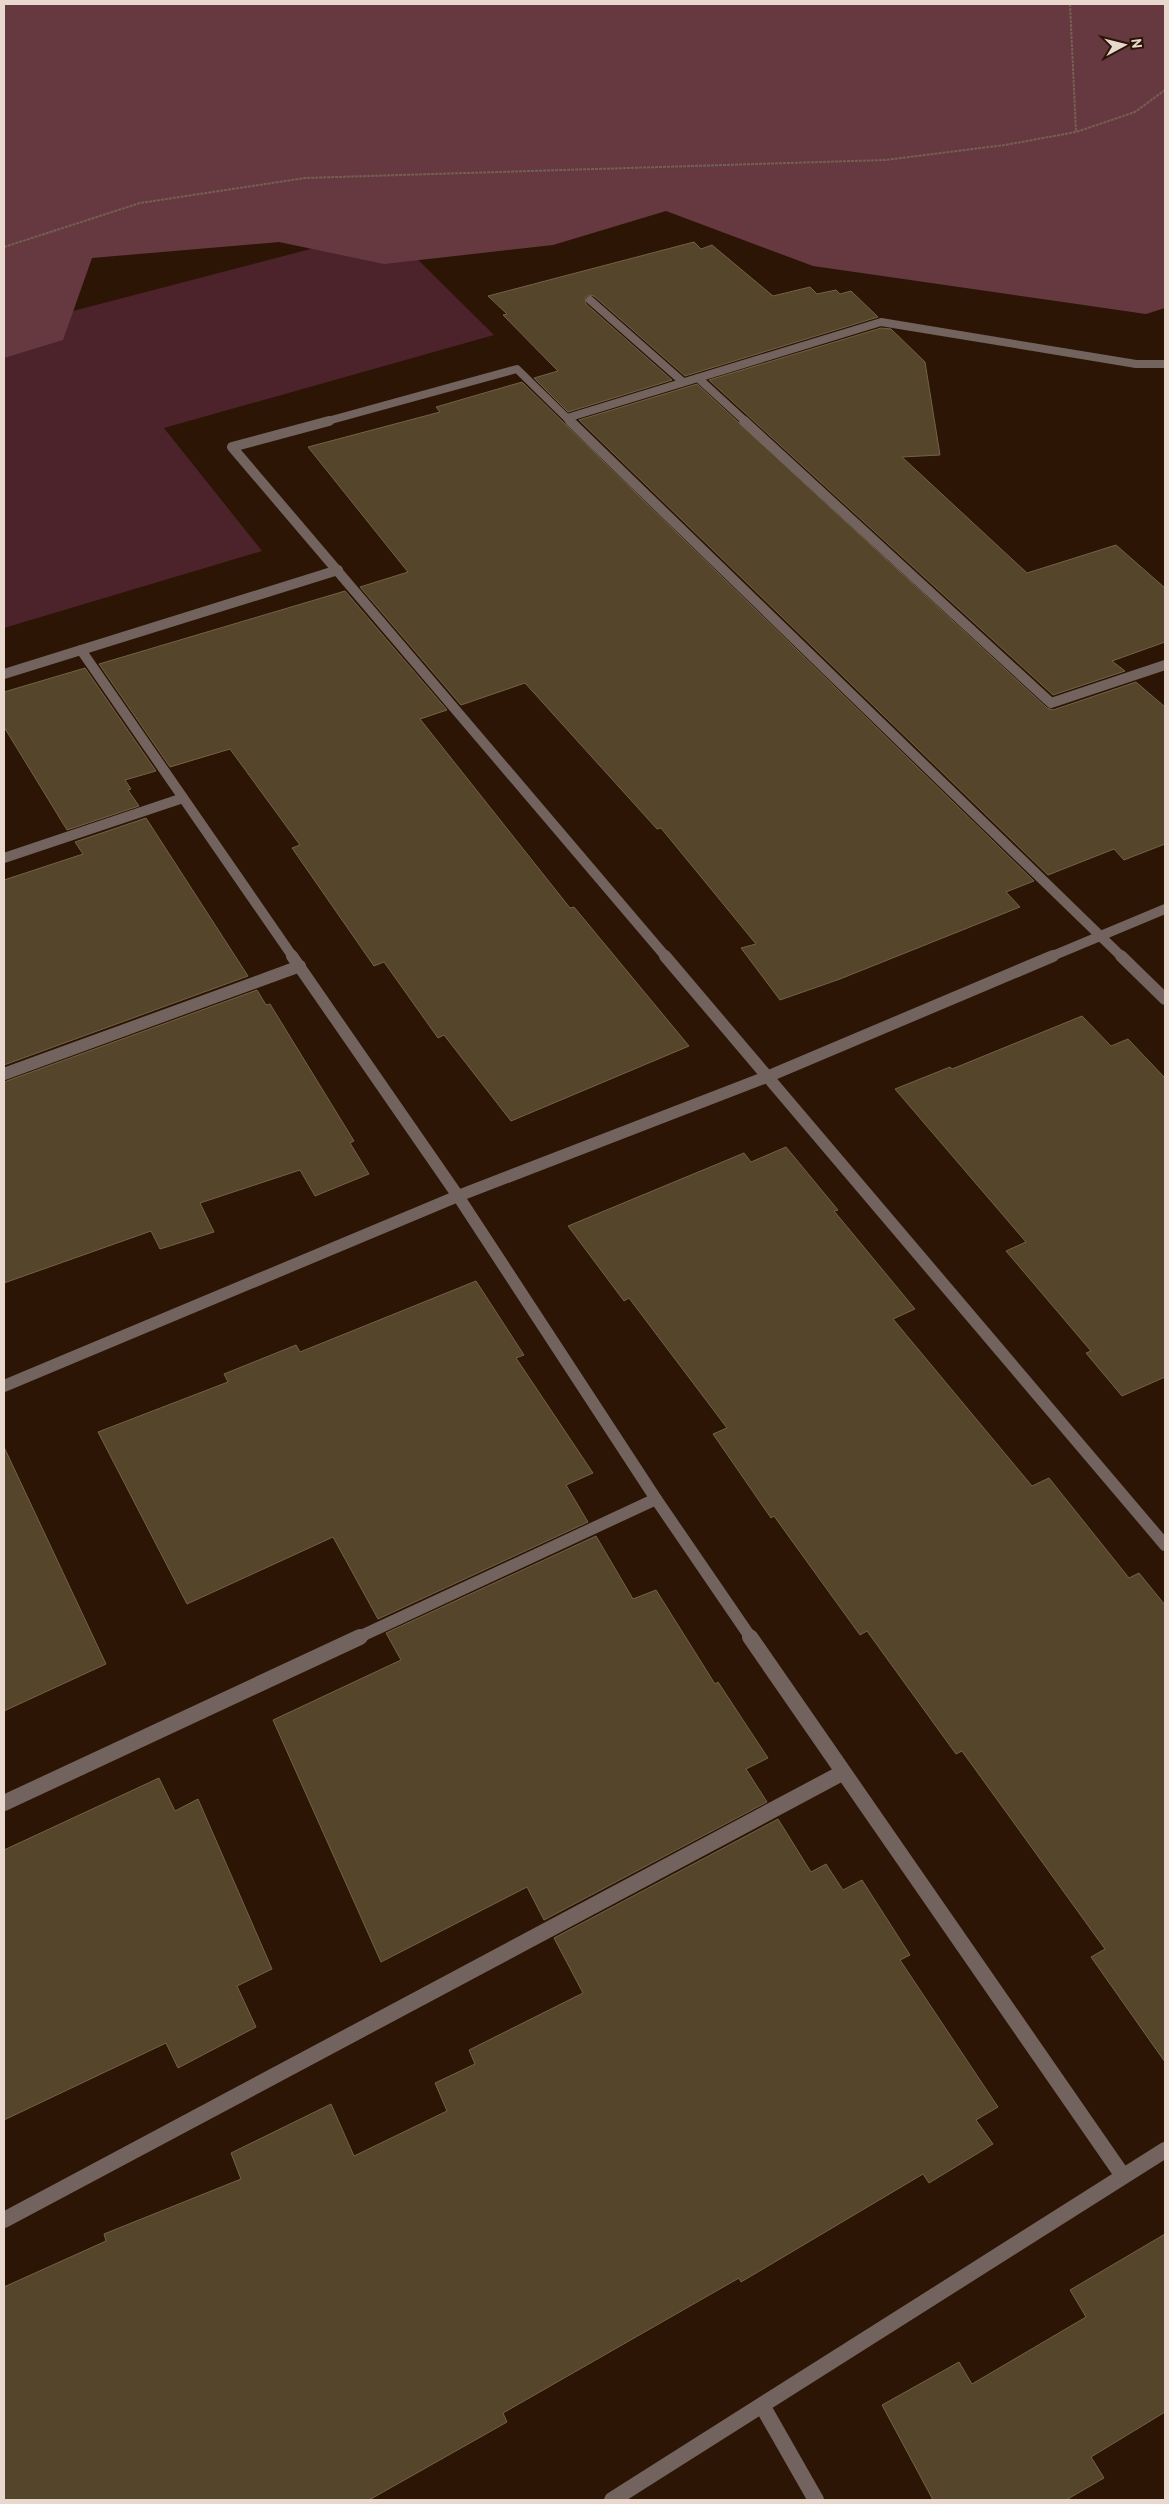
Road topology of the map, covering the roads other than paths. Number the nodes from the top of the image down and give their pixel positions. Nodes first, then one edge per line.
1 (590, 300) dead end
2 (1165, 364) edge
3 (698, 378) junction
4 (683, 382) junction
5 (567, 418) junction
6 (338, 570) junction
7 (81, 650) junction
8 (1165, 664) edge
9 (4, 674) edge
10 (183, 798) junction
11 (4, 858) edge
12 (1165, 909) edge
13 (1100, 936) junction
14 (300, 966) junction
15 (1165, 999) edge
16 (4, 1074) edge
17 (769, 1076) junction
18 (458, 1196) junction
19 (4, 1386) edge
20 (656, 1499) junction
21 (1165, 1545) edge
22 (842, 1773) junction
23 (4, 1803) edge
24 (1165, 2150) edge
25 (1123, 2176) junction
26 (4, 2220) edge
27 (762, 2406) junction
28 (612, 2500) edge
29 (816, 2500) edge

1 - 4 street
2 - 3 street
3 - 4 street
3 - 8 street
4 - 5 street
5 - 6 street
5 - 13 street
6 - 7 street
6 - 17 street
7 - 9 street
7 - 10 street
10 - 11 street
10 - 14 street
12 - 13 street
13 - 15 street
13 - 17 street
14 - 16 street
14 - 18 street
17 - 18 street
17 - 21 street
18 - 19 street
18 - 20 street
20 - 22 street
20 - 23 street
22 - 25 street
22 - 26 street
24 - 25 street
25 - 27 street
27 - 28 street
27 - 29 street

